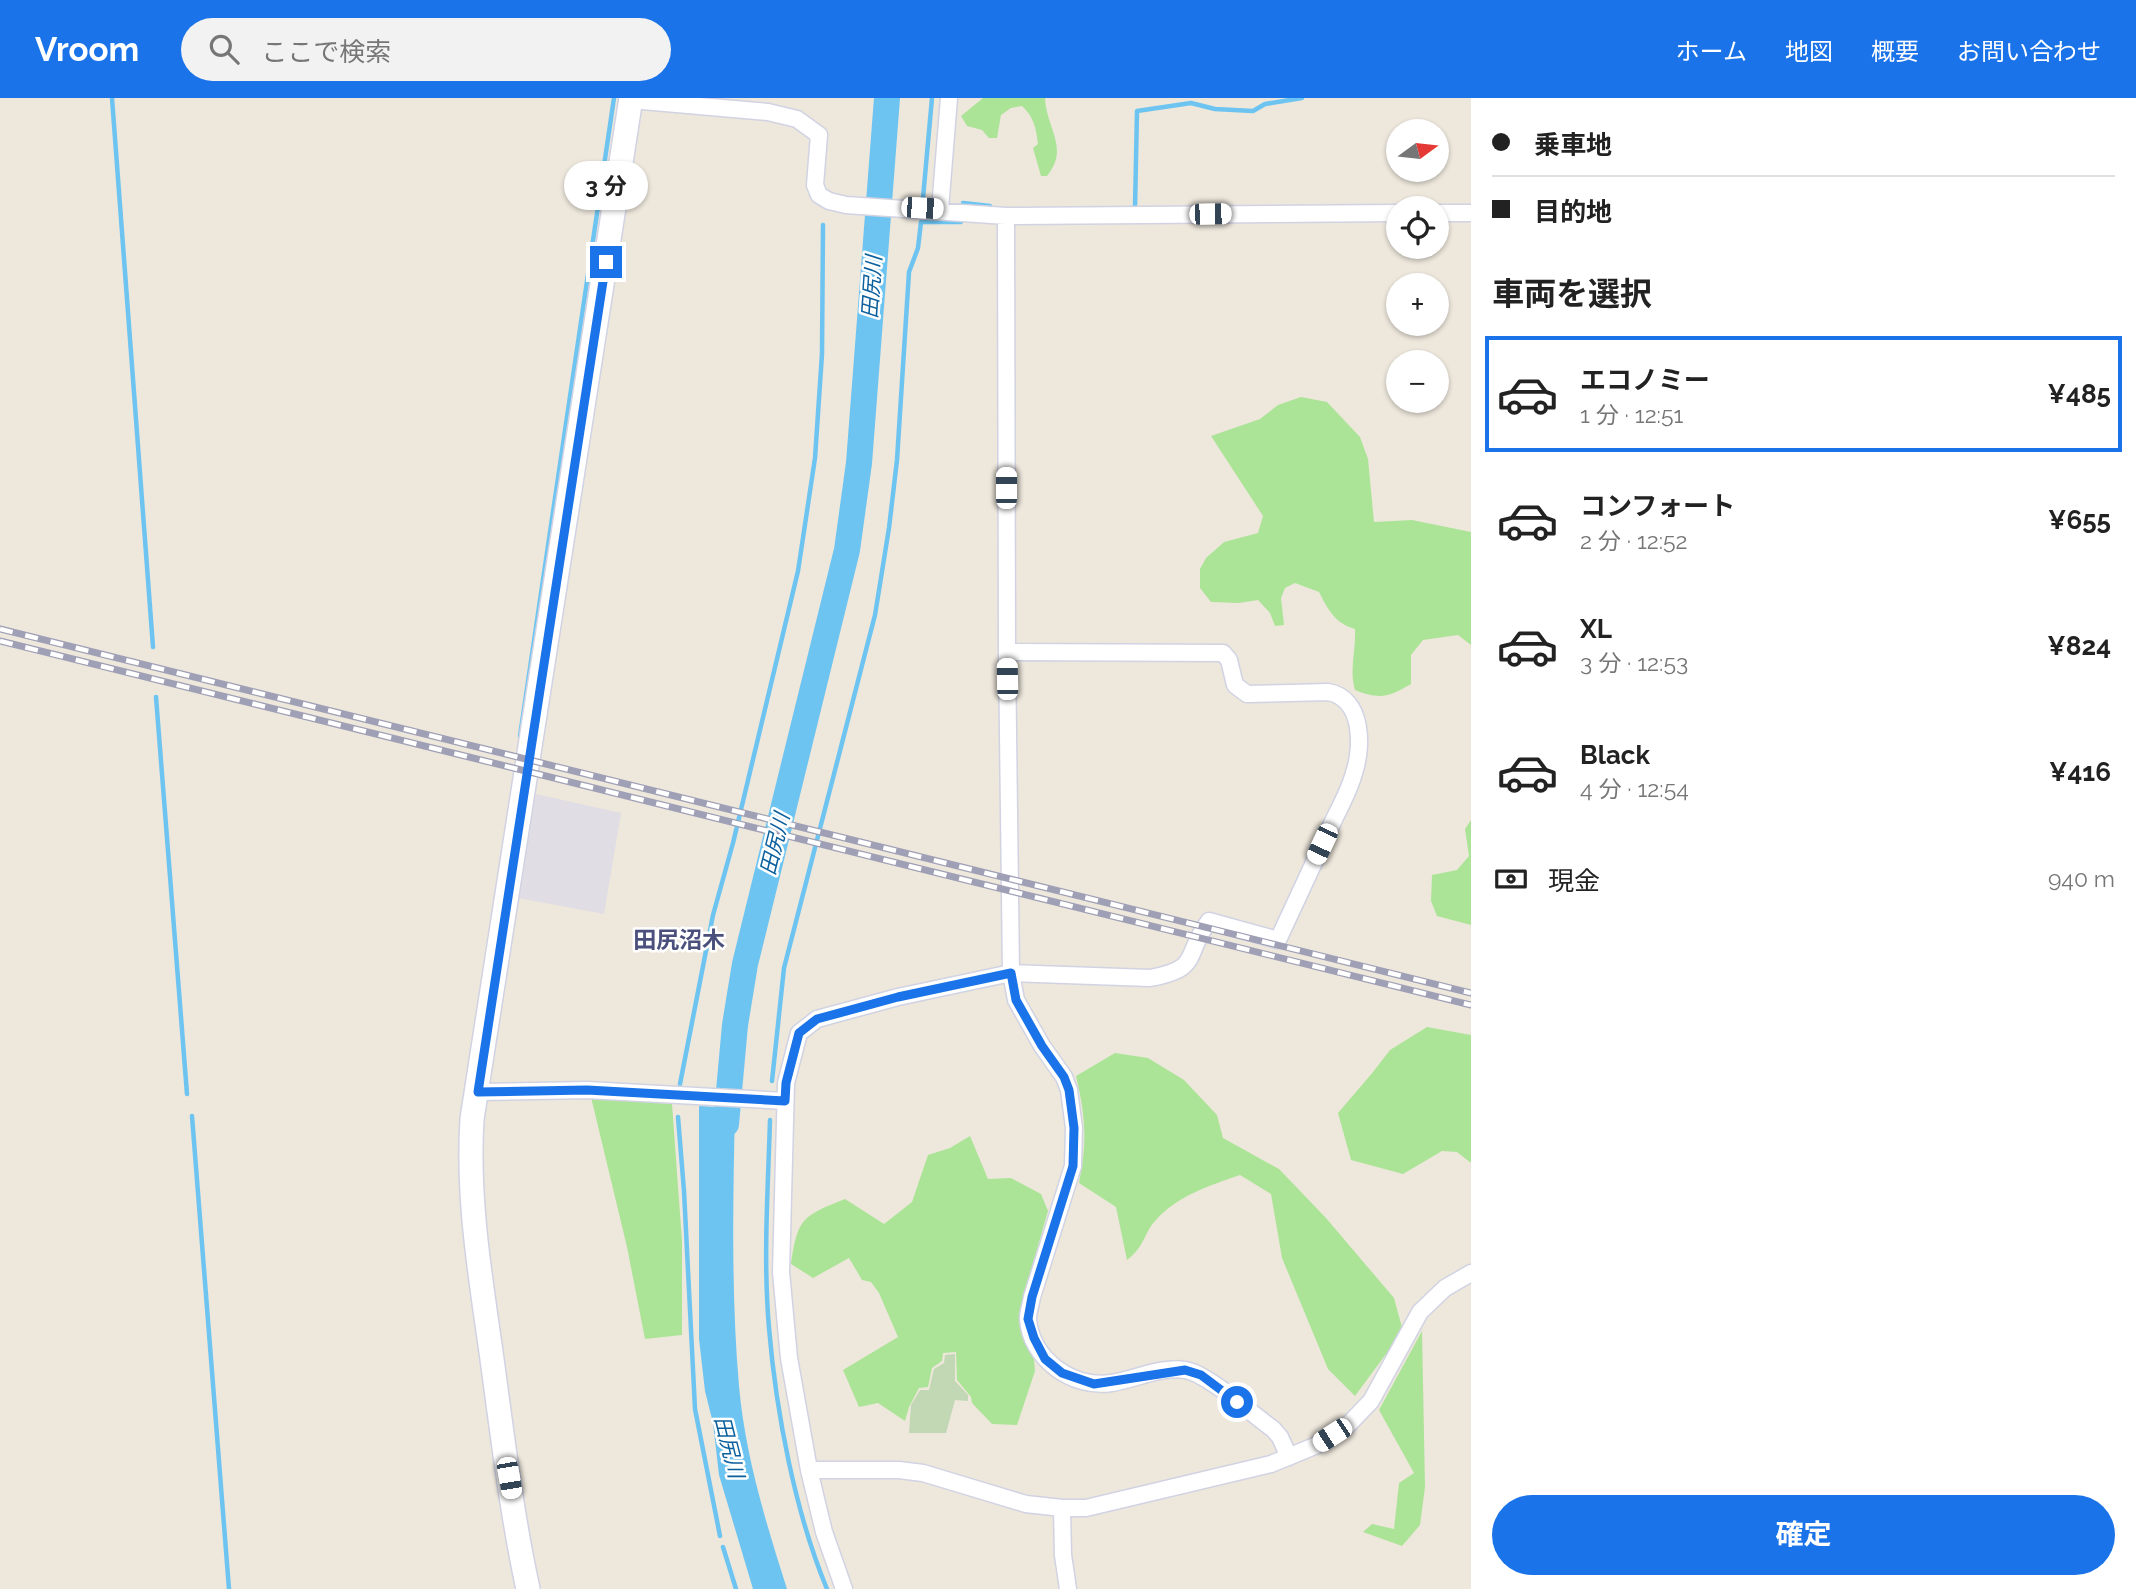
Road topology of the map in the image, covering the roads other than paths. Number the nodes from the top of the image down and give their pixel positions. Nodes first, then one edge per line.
1 (949, 98) edge
2 (631, 99) edge
3 (940, 209) junction
4 (1386, 213) edge
5 (1449, 213) edge
6 (1471, 214) edge
7 (1006, 216) junction
8 (1007, 652) junction
9 (1011, 973) junction
10 (478, 1092) junction
11 (785, 1101) junction
12 (1471, 1273) edge
13 (1289, 1457) junction
14 (808, 1469) junction
15 (1062, 1508) junction
16 (528, 1589) edge
17 (844, 1589) edge
18 (1068, 1589) edge

1 - 3 street
2 - 3 street
2 - 10 street
3 - 7 street
4 - 7 street
5 - 6 street
7 - 8 street
8 - 9 street
8 - 9 street
9 - 11 street
9 - 13 street
10 - 11 street
10 - 16 street
11 - 14 street
12 - 13 street
13 - 15 street
14 - 15 street
14 - 17 street
15 - 18 street

